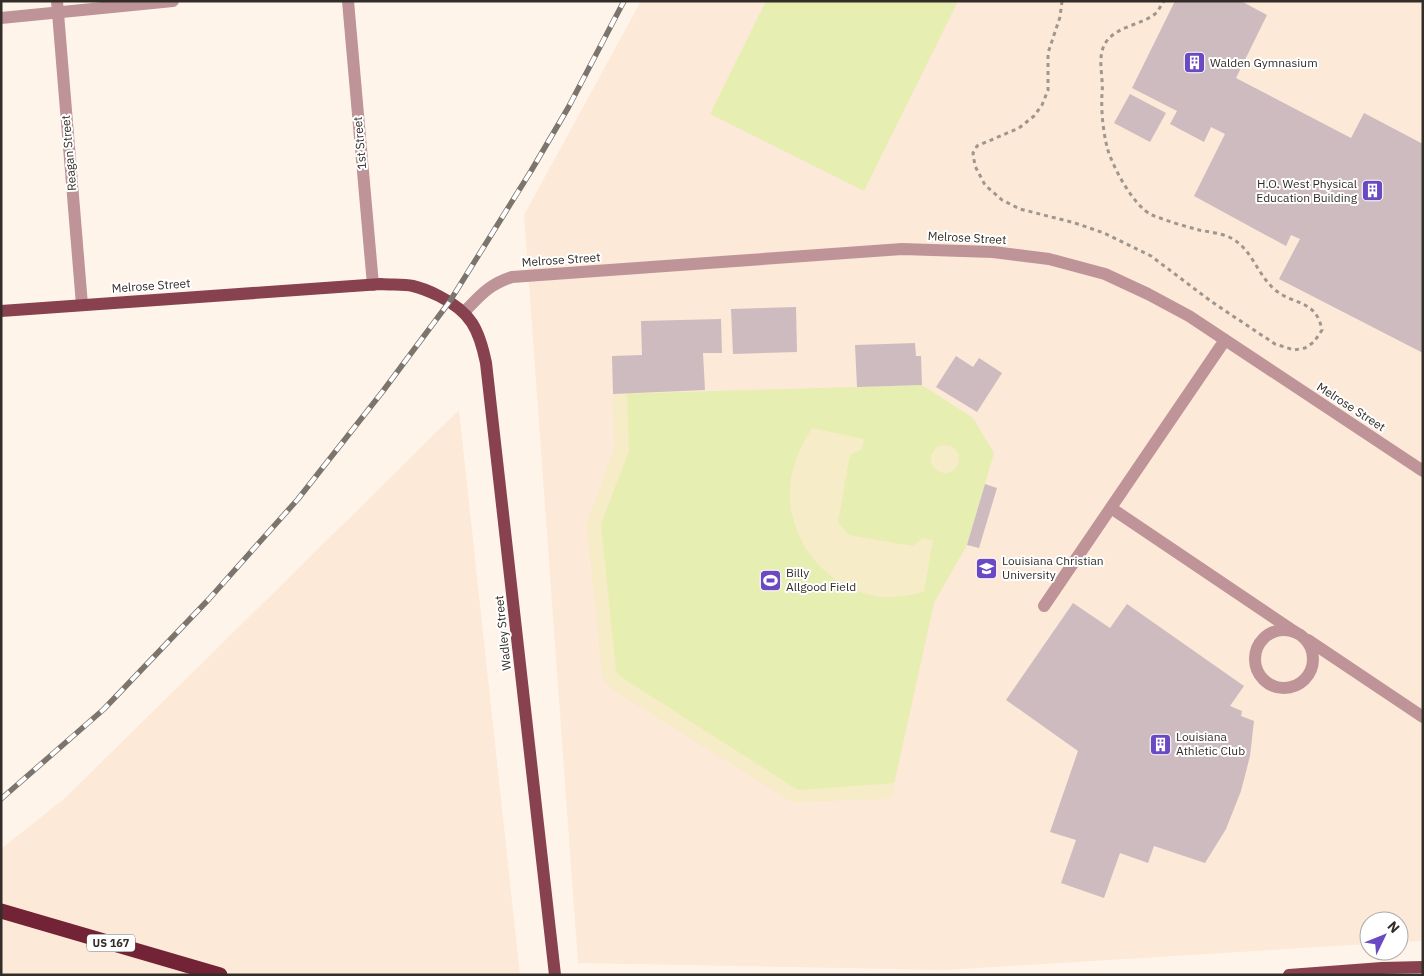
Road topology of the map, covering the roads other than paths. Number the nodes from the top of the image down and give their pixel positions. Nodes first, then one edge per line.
1 (173, 1) edge
2 (348, 1) edge
3 (57, 7) edge
4 (1, 18) edge
5 (373, 285) junction
6 (450, 301) joint
7 (82, 305) junction
8 (1, 311) edge
9 (464, 312) junction
10 (1225, 340) junction
11 (1423, 471) edge
12 (1110, 508) junction
13 (1044, 606) dead end
14 (1299, 635) junction
15 (1423, 717) edge
16 (1, 911) edge
17 (1423, 967) edge
18 (220, 975) edge
19 (555, 975) edge
20 (1288, 975) edge

1 - 3 street
2 - 5 street, 1st Street
3 - 4 street
3 - 7 street, Reagan Street
5 - 6 main road, Melrose Street
5 - 7 main road, Melrose Street
6 - 9 main road, Wadley Street
7 - 8 main road, Melrose Street
9 - 10 street, Melrose Street
9 - 19 main road, Wadley Street
10 - 11 street, Melrose Street
10 - 12 street
12 - 13 street
12 - 14 street
14 - 14 street
14 - 15 street
16 - 18 highway, US 167
17 - 20 main road

